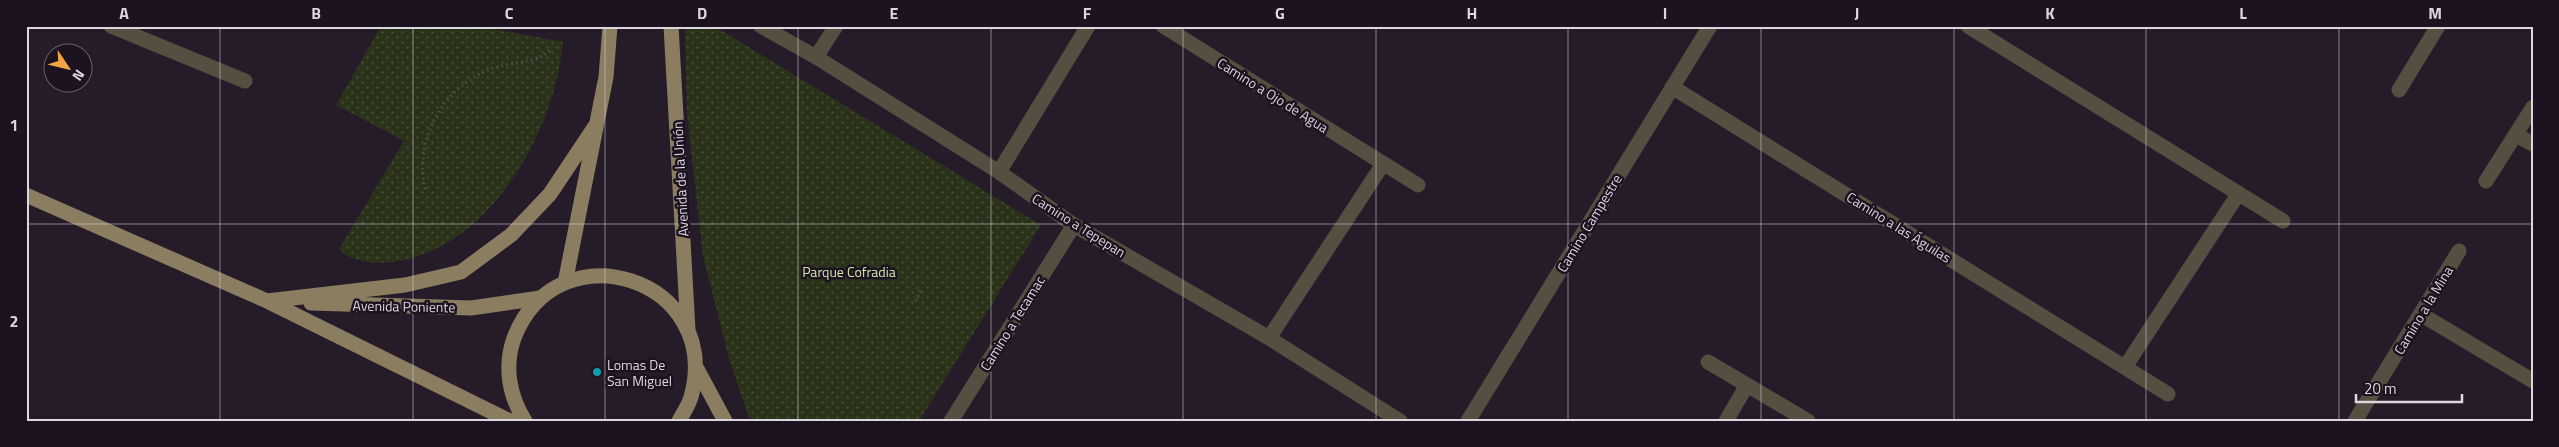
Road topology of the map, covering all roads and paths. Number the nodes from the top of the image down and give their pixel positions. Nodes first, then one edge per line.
1 (111, 26) edge
2 (610, 26) edge
3 (671, 26) edge
4 (761, 26) edge
5 (836, 26) edge
6 (1088, 26) edge
7 (1163, 26) edge
8 (1710, 26) edge
9 (1968, 26) edge
10 (2438, 26) edge
11 (552, 50) dead end
12 (816, 57) junction
13 (245, 81) dead end
14 (1672, 87) junction
15 (2399, 90) dead end
16 (2533, 107) edge
17 (596, 125) junction
18 (2516, 135) junction
19 (2533, 144) edge
20 (1383, 164) junction
21 (999, 172) junction
22 (2486, 181) dead end
23 (1418, 185) dead end
24 (425, 189) dead end
25 (2239, 194) junction
26 (26, 195) edge
27 (2283, 220) dead end
28 (1074, 225) junction
29 (2459, 251) dead end
30 (565, 283) junction
31 (922, 287) dead end
32 (540, 298) junction
33 (267, 301) junction
34 (916, 301) dead end
35 (2422, 315) junction
36 (688, 331) junction
37 (1268, 338) junction
38 (1708, 362) dead end
39 (2125, 367) junction
40 (696, 368) junction
41 (2533, 381) edge
42 (1747, 385) junction
43 (2168, 394) dead end
44 (510, 421) edge
45 (525, 421) edge
46 (679, 421) edge
47 (725, 421) edge
48 (951, 421) edge
49 (1400, 421) edge
50 (1468, 421) edge
51 (1726, 421) edge
52 (1808, 421) edge
53 (2355, 421) edge

1 - 13 street
2 - 17 main road
3 - 36 main road, Avenida de la Unión
4 - 12 street, Camino a Tepepan
5 - 12 street
6 - 21 street
7 - 20 street, Camino a Ojo de Agua
8 - 14 street, Camino Campestre
9 - 25 street
10 - 15 street
11 - 24 path
12 - 21 street, Camino a Tepepan
14 - 39 street, Camino a las Águilas
14 - 50 street, Camino Campestre
16 - 18 street
17 - 30 main road
17 - 33 main road
18 - 19 street
18 - 22 street
20 - 23 street, Camino a Ojo de Agua
20 - 37 street
21 - 28 street, Camino a Tepepan
25 - 27 street
25 - 39 street
26 - 33 main road, Avenida Poniente
28 - 37 street, Camino a Tepepan
28 - 48 street, Camino a Tecamac
29 - 35 street, Camino a la Mina
30 - 32 main road
30 - 36 main road
31 - 34 path
32 - 33 main road, Avenida Poniente
32 - 45 main road
33 - 44 main road, Avenida Poniente
35 - 41 street
35 - 53 street, Camino a la Mina
36 - 40 main road
37 - 49 street, Camino a Tepepan
38 - 42 street
39 - 43 street, Camino a las Águilas
40 - 46 main road
40 - 47 main road
42 - 51 street
42 - 52 street

